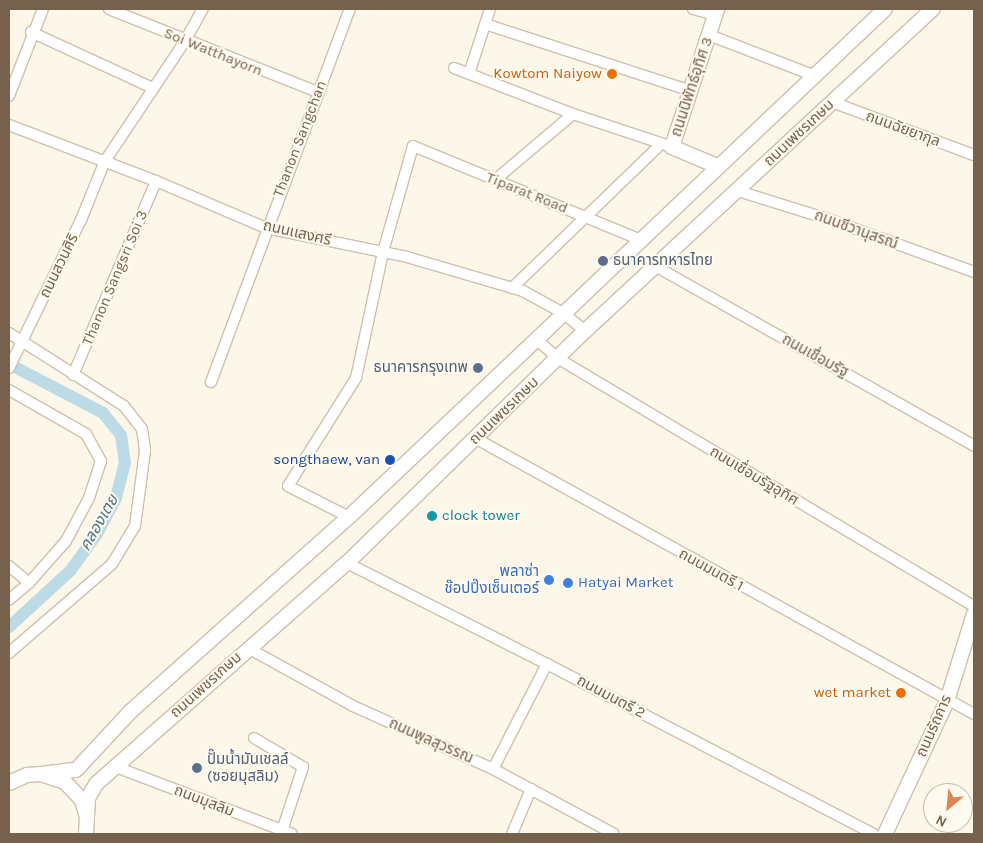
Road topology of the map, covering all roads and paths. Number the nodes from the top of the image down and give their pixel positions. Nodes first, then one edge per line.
1 (43, 9) edge
2 (109, 9) edge
3 (203, 9) edge
4 (350, 9) edge
5 (490, 9) edge
6 (694, 9) edge
7 (885, 9) edge
8 (933, 9) edge
9 (716, 12) edge
10 (485, 24) junction
11 (31, 32) junction
12 (709, 35) junction
13 (185, 42) junction
14 (454, 68) dead end
15 (469, 74) junction
16 (815, 76) junction
17 (153, 88) junction
18 (691, 90) junction
19 (318, 92) junction
20 (9, 96) edge
21 (832, 102) junction
22 (573, 114) junction
23 (9, 125) edge
24 (667, 145) junction
25 (974, 156) edge
26 (105, 161) junction
27 (716, 166) junction
28 (495, 180) junction
29 (156, 181) junction
30 (738, 191) junction
31 (586, 218) junction
32 (266, 228) junction
33 (641, 240) junction
34 (383, 252) junction
35 (655, 266) junction
36 (974, 272) edge
37 (512, 288) junction
38 (564, 313) junction
39 (585, 331) junction
40 (9, 333) edge
41 (537, 340) junction
42 (21, 344) junction
43 (559, 359) junction
44 (9, 368) edge
45 (73, 375) junction
46 (211, 382) dead end
47 (9, 390) edge
48 (475, 438) junction
49 (974, 446) edge
50 (349, 517) junction
51 (347, 564) junction
52 (9, 566) edge
53 (29, 582) junction
54 (9, 600) edge
55 (974, 606) edge
56 (974, 614) edge
57 (248, 648) junction
58 (9, 653) edge
59 (548, 664) junction
60 (947, 701) junction
61 (974, 714) edge
62 (254, 738) dead end
63 (116, 766) junction
64 (493, 769) junction
65 (41, 774) junction
66 (9, 784) edge
67 (530, 789) junction
68 (87, 817) junction
69 (595, 830) edge
70 (287, 832) edge
71 (86, 834) edge
72 (512, 834) edge
73 (614, 834) edge
74 (873, 834) edge
75 (885, 834) edge

1 - 11 street
2 - 13 street, Soi Watthayorn
3 - 13 street, ถนนสวนศิริ
4 - 19 street, Thanon Sangchan
5 - 10 street
6 - 9 street
7 - 16 main road, ถนนเพชรเกษม
8 - 21 main road, ถนนเพชรเกษม
9 - 12 main road, ถนนนิพัทธ์อุทิศ 3
10 - 15 street
10 - 18 street
11 - 17 street
11 - 20 street
12 - 16 street
12 - 18 main road, ถนนนิพัทธ์อุทิศ 3
13 - 17 street, ถนนสวนศิริ
13 - 19 street, Soi Watthayorn
14 - 15 street
15 - 22 street
16 - 27 main road, ถนนเพชรเกษม
17 - 26 street, ถนนสวนศิริ
18 - 24 main road, ถนนนิพัทธ์อุทิศ 3
19 - 32 street, Thanon Sangchan
21 - 25 street, ถนนฉัยยากุล
21 - 30 main road, ถนนเพชรเกษม
22 - 24 street
22 - 28 street
23 - 26 street, ถนนเเสงศรี
24 - 27 main road, ถนนนิพัทธ์อุทิศ 3
24 - 31 street
26 - 29 street, ถนนเเสงศรี
26 - 42 street, ถนนสวนศิริ
27 - 33 main road, ถนนเพชรเกษม
28 - 31 street, Tiparat Road
28 - 34 street, Tiparat Road
29 - 32 street, ถนนเเสงศรี
29 - 45 street, Thanon Sangsri Soi 3
30 - 35 main road, ถนนเพชรเกษม
30 - 36 street, ถนนชีวานุสรณ์
31 - 33 street, Tiparat Road
31 - 37 street
32 - 34 street, ถนนเเสงศรี
32 - 46 street, Thanon Sangchan
33 - 38 main road, ถนนเพชรเกษม
34 - 37 street, ถนนเเสงศรี
34 - 50 street
35 - 39 main road, ถนนเพชรเกษม
35 - 49 street, ถนนเชื่อมรัฐ
37 - 38 street, ถนนเเสงศรี
38 - 39 street, ถนนเเสงศรี
38 - 41 main road, ถนนเพชรเกษม
39 - 43 main road, ถนนเพชรเกษม
40 - 42 street
41 - 43 street, ถนนเชื่อมรัฐอุทิศ
41 - 50 main road, ถนนเพชรเกษม
42 - 44 street, ถนนสวนศิริ
42 - 45 street
43 - 48 main road, ถนนเพชรเกษม
43 - 55 street, ถนนเชื่อมรัฐอุทิศ
45 - 58 street
47 - 53 street
48 - 51 main road, ถนนเพชรเกษม
48 - 60 street, ถนนมนตรี 1
50 - 65 main road, ถนนเพชรเกษม
51 - 57 main road, ถนนเพชรเกษม
51 - 59 street, ถนนมนตรี 2
52 - 53 street
53 - 54 street
56 - 60 main road, ถนนรัถการ
57 - 63 main road, ถนนเพชรเกษม
57 - 64 street, ถนนพูลสุวรรณ
59 - 64 street
59 - 74 street, ถนนมนตรี 2
60 - 61 street, ถนนมนตรี 1
60 - 75 main road, ถนนรัถการ
62 - 70 street
63 - 68 main road, ถนนเพชรเกษม
63 - 70 street, ถนนมุสลิม
64 - 67 street, ถนนพูลสุวรรณ
65 - 66 main road, ถนนเพชรเกษม
65 - 68 main road
67 - 69 street, ถนนพูลสุวรรณ
67 - 72 street
68 - 71 main road, ถนนเพชรเกษม
69 - 73 street, ถนนพูลสุวรรณ

